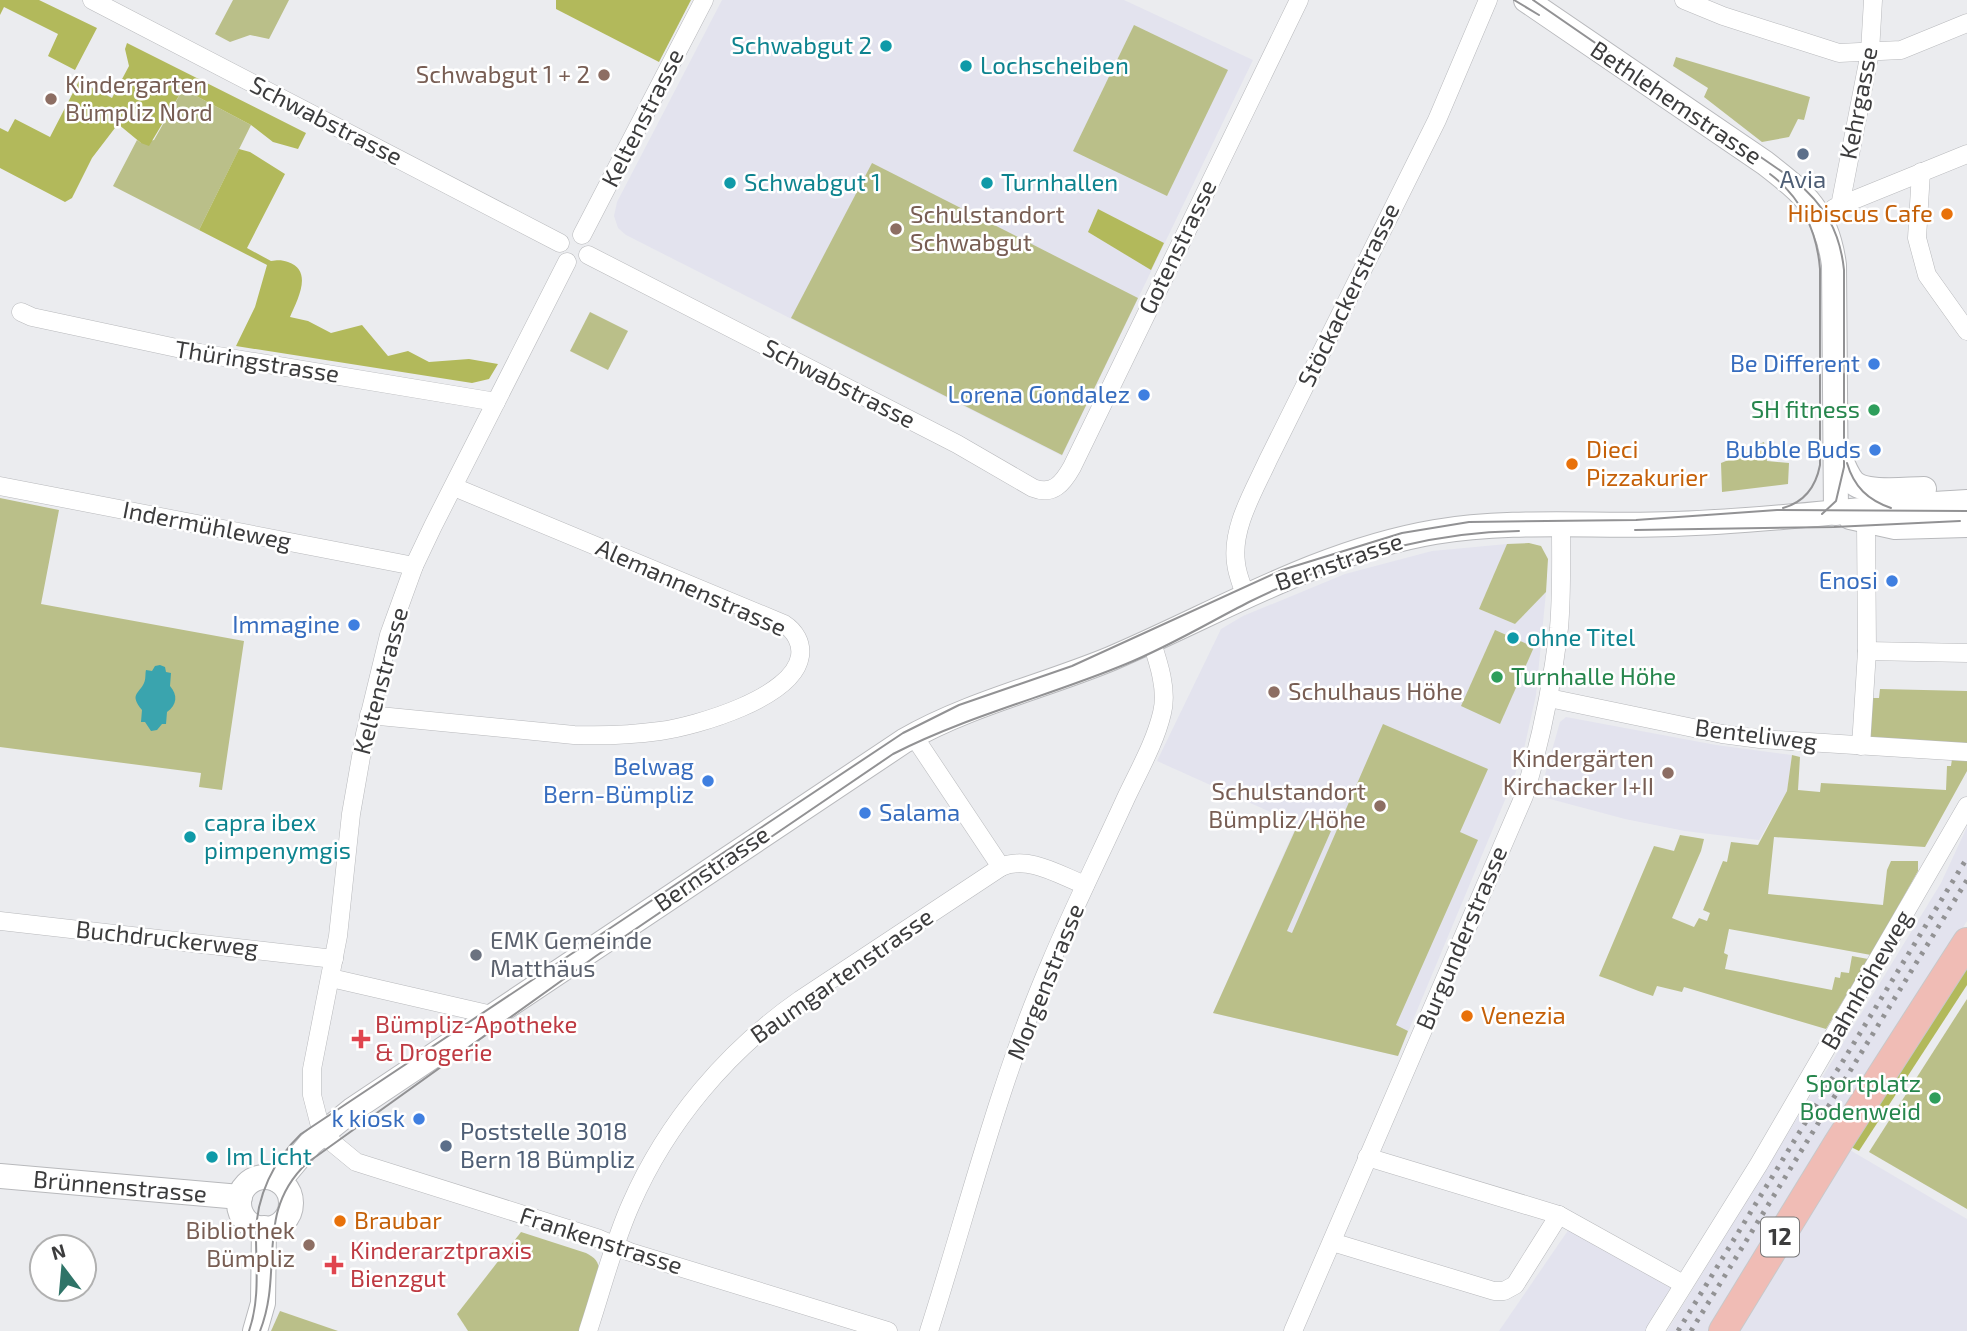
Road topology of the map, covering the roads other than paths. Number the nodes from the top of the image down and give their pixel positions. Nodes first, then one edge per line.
1 (92, 0) edge
2 (704, 0) edge
3 (1299, 0) edge
4 (1488, 0) edge
5 (1526, 0) edge
6 (1684, 0) edge
7 (1873, 0) edge
8 (1967, 23) edge
9 (1870, 52) junction
10 (1967, 154) edge
11 (1921, 172) junction
12 (1830, 210) junction
13 (582, 236) junction
14 (560, 243) junction
15 (588, 255) junction
16 (567, 262) junction
17 (20, 312) dead end
18 (1967, 331) edge
19 (496, 402) junction
20 (1835, 446) junction
21 (0, 486) edge
22 (453, 487) junction
23 (1053, 489) joint
24 (1967, 489) edge
25 (1967, 502) edge
26 (1836, 513) junction
27 (1866, 522) junction
28 (1967, 525) edge
29 (1561, 526) junction
30 (414, 566) junction
31 (1245, 595) junction
32 (1151, 640) junction
33 (1867, 651) junction
34 (1967, 653) edge
35 (1549, 698) junction
36 (369, 715) junction
37 (913, 736) junction
38 (1861, 746) junction
39 (1967, 752) edge
40 (1967, 806) edge
41 (1001, 867) junction
42 (1085, 885) junction
43 (0, 921) edge
44 (1967, 942) edge
45 (334, 959) junction
46 (331, 978) junction
47 (492, 1015) junction
48 (321, 1134) junction
49 (1367, 1157) junction
50 (0, 1176) edge
51 (279, 1181) junction
52 (240, 1197) junction
53 (1559, 1214) junction
54 (264, 1228) junction
55 (1332, 1242) junction
56 (615, 1246) junction
57 (1683, 1284) junction
58 (255, 1331) edge
59 (588, 1331) edge
60 (888, 1331) edge
61 (929, 1331) edge
62 (1293, 1331) edge
63 (1655, 1331) edge
64 (1723, 1331) edge

1 - 14 street, Schwabstrasse
2 - 13 street, Keltenstrasse
3 - 23 street, Gotenstrasse
4 - 31 street, Stöckackerstrasse
5 - 12 street, Bethlehemstrasse
6 - 9 street
7 - 9 street, Kehrgasse
8 - 9 street
9 - 12 street, Kehrgasse
10 - 11 street
11 - 12 street
11 - 18 street
12 - 20 street, Bethlehemstrasse
13 - 14 street
13 - 15 street
14 - 16 street
15 - 16 street
15 - 23 street, Schwabstrasse
16 - 19 street, Keltenstrasse
17 - 19 street, Thüringstrasse
19 - 22 street, Keltenstrasse
20 - 24 street
20 - 26 street, Bethlehemstrasse
21 - 30 street, Indermühleweg
22 - 30 street, Keltenstrasse
22 - 36 street, Alemannenstrasse
25 - 26 street, Bernstrasse
26 - 27 street, Bernstrasse
26 - 29 street, Bernstrasse
27 - 28 street, Bernstrasse
27 - 33 street
29 - 31 street, Bernstrasse
29 - 35 street, Burgunderstrasse
30 - 36 street, Keltenstrasse
31 - 32 street, Bernstrasse
32 - 37 street, Bernstrasse
32 - 42 street, Morgenstrasse
33 - 34 street
33 - 38 street
35 - 38 street, Benteliweg
35 - 49 street, Burgunderstrasse
36 - 45 street, Keltenstrasse
37 - 41 street
37 - 47 street, Bernstrasse
38 - 39 street, Benteliweg
40 - 57 street, Bahnhöheweg
41 - 42 street
41 - 56 street, Baumgartenstrasse
42 - 61 street, Morgenstrasse
43 - 45 street, Buchdruckerweg
44 - 64 main road, 12
45 - 46 street, Keltenstrasse
46 - 47 street
46 - 48 street, Keltenstrasse
47 - 48 street, Bernstrasse
48 - 51 street, Bernstrasse
48 - 56 street, Frankenstrasse
49 - 53 street
49 - 55 street, Burgunderstrasse
50 - 52 street, Brünnenstrasse
51 - 52 street
51 - 54 street
52 - 54 street
53 - 55 street
53 - 57 street
54 - 58 street
55 - 62 street, Burgunderstrasse
56 - 59 street, Baumgartenstrasse
56 - 60 street, Frankenstrasse
57 - 63 street, Bahnhöheweg

